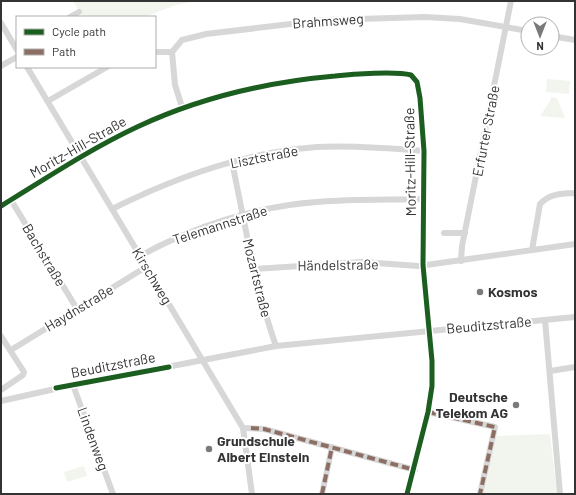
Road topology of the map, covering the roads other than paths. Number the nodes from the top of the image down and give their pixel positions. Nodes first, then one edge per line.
1 (511, 1) edge
2 (79, 12) dead end
3 (72, 16) edge
4 (1, 23) edge
5 (506, 27) junction
6 (520, 30) edge
7 (560, 37) edge
8 (575, 40) edge
9 (16, 46) edge
10 (156, 52) edge
11 (172, 52) junction
12 (16, 58) edge
13 (1, 66) edge
14 (28, 68) edge
15 (105, 68) edge
16 (48, 101) junction
17 (182, 108) junction
18 (424, 151) junction
19 (81, 158) junction
20 (232, 162) junction
21 (575, 193) edge
22 (423, 199) junction
23 (11, 200) junction
24 (1, 206) edge
25 (112, 209) junction
26 (242, 216) junction
27 (444, 233) dead end
28 (465, 233) junction
29 (575, 244) edge
30 (532, 250) junction
31 (140, 256) junction
32 (461, 260) junction
33 (423, 266) junction
34 (146, 267) junction
35 (253, 269) junction
36 (77, 309) junction
37 (575, 317) edge
38 (545, 320) junction
39 (428, 330) junction
40 (1, 336) edge
41 (276, 346) junction
42 (11, 350) junction
43 (202, 360) junction
44 (575, 367) edge
45 (550, 371) junction
46 (73, 384) junction
47 (1, 390) edge
48 (1, 401) edge
49 (428, 412) junction
50 (243, 428) junction
51 (332, 447) junction
52 (415, 470) junction
53 (113, 494) edge
54 (252, 494) edge
55 (322, 494) edge
56 (407, 494) edge
57 (480, 494) edge
58 (560, 494) edge

1 - 5 street, Erfurter Straße
2 - 3 street
4 - 9 street
5 - 6 street, Brahmsweg
5 - 11 street, Brahmsweg
5 - 28 street, Erfurter Straße
7 - 8 street
10 - 11 street
11 - 17 street
12 - 13 street
14 - 16 street, Kirschweg
15 - 16 street
16 - 19 street, Kirschweg
17 - 18 street, Moritz-Hill-Straße
17 - 19 street, Moritz-Hill-Straße
18 - 20 street, Lisztstraße
18 - 22 street, Moritz-Hill-Straße
19 - 23 street, Moritz-Hill-Straße
19 - 25 street, Kirschweg
20 - 25 street, Lisztstraße
20 - 26 street, Mozartstraße
21 - 30 street
22 - 26 street, Telemannstraße
22 - 33 street, Moritz-Hill-Straße
23 - 24 street, Moritz-Hill-Straße
23 - 36 street, Bachstraße
25 - 31 street, Kirschweg
26 - 31 street, Telemannstraße
26 - 35 street, Mozartstraße
27 - 28 street
28 - 32 street, Erfurter Straße
29 - 30 street, Händelstraße
30 - 32 street, Händelstraße
31 - 34 street, Kirschweg
32 - 33 street, Händelstraße
33 - 35 street, Händelstraße
33 - 39 street, Moritz-Hill-Straße
34 - 36 street, Haydnstraße
34 - 43 street, Kirschweg
35 - 41 street, Mozartstraße
36 - 42 street, Haydnstraße
37 - 38 street, Beuditzstraße
38 - 39 street, Beuditzstraße
38 - 45 street
39 - 41 street, Beuditzstraße
39 - 49 street, Moritz-Hill-Straße
40 - 42 street
41 - 43 street, Beuditzstraße
42 - 47 street
43 - 46 street, Beuditzstraße
43 - 50 street, Kirschweg
44 - 45 street
45 - 58 street
46 - 48 street, Beuditzstraße
46 - 53 street, Lindenweg
49 - 52 street, Moritz-Hill-Straße
49 - 57 street
50 - 51 street
50 - 54 street, Kirschweg
51 - 52 street
51 - 55 street
52 - 56 street, Moritz-Hill-Straße

